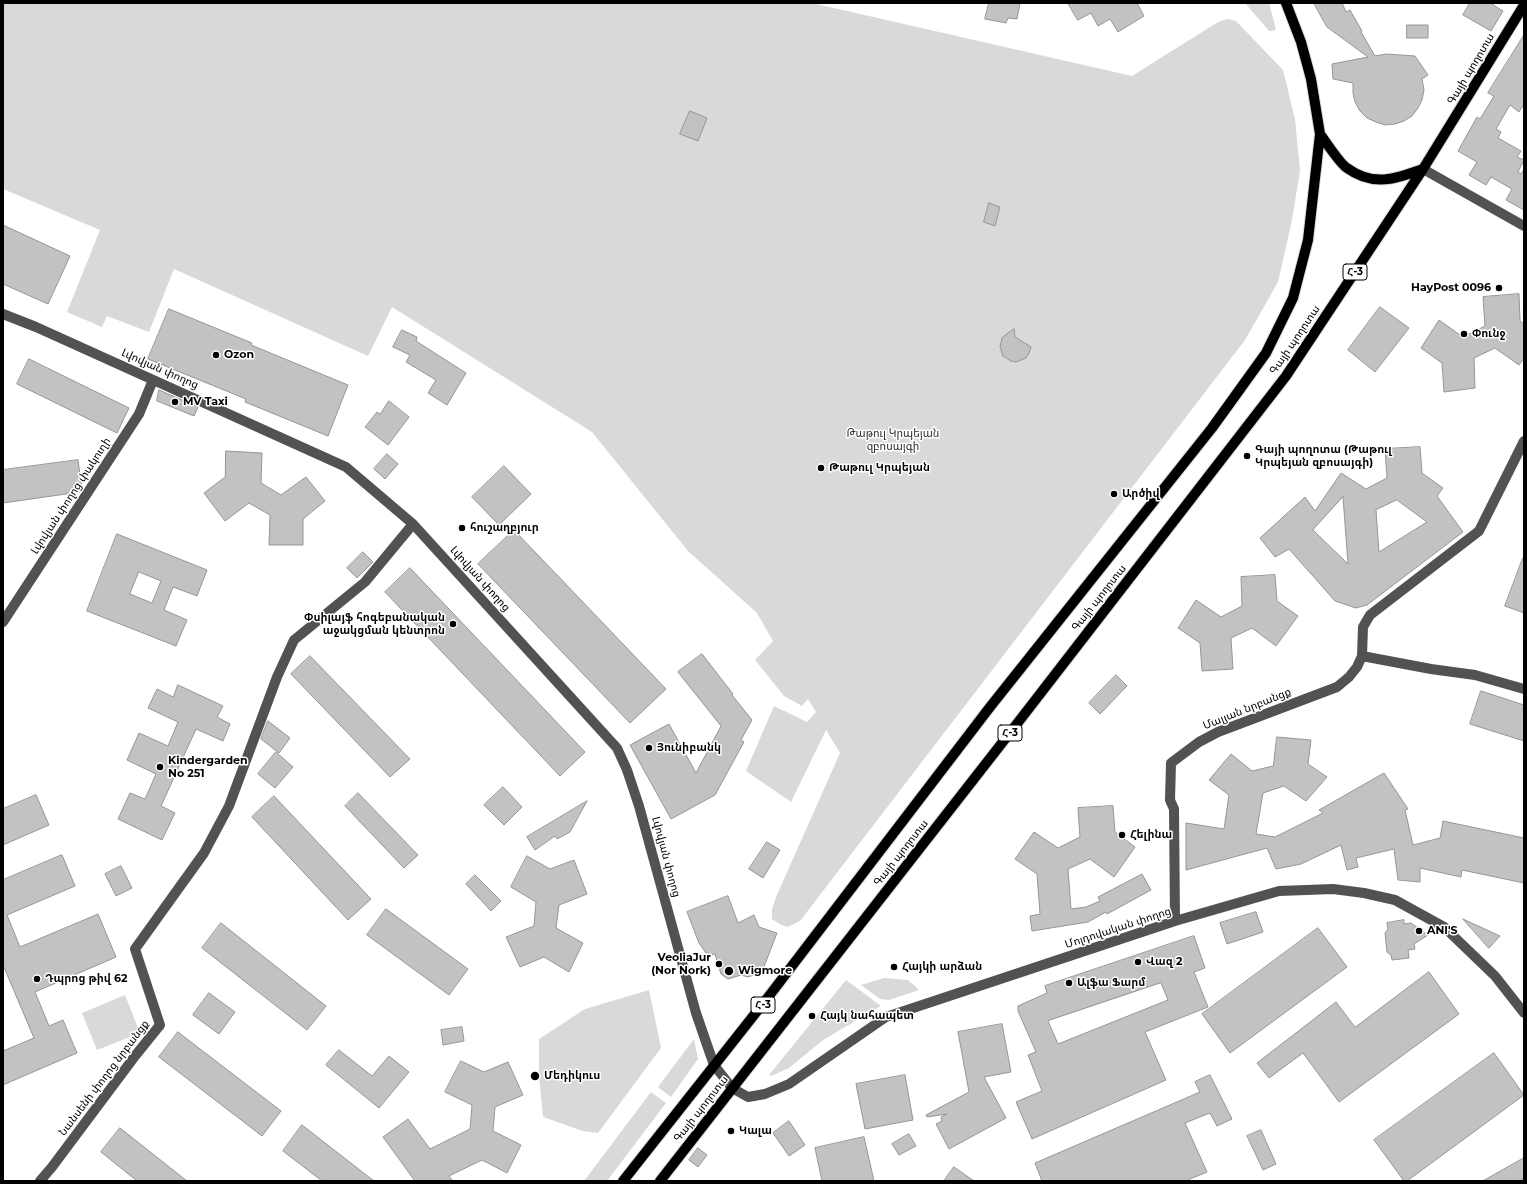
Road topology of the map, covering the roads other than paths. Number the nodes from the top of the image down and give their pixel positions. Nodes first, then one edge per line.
1 (1286, 3) edge
2 (1524, 5) edge
3 (1320, 134) junction
4 (1424, 169) junction
5 (1524, 226) edge
6 (3, 314) edge
7 (153, 380) junction
8 (1524, 441) edge
9 (413, 524) junction
10 (3, 622) edge
11 (1362, 656) junction
12 (1524, 689) edge
13 (1175, 921) junction
14 (1524, 1013) edge
15 (714, 1065) junction
16 (732, 1088) junction
17 (40, 1181) edge
18 (623, 1181) edge
19 (660, 1181) edge

1 - 3 main road, Գայի պողոտա / Հ-3
2 - 4 main road, Գայի պողոտա / Հ-3
3 - 4 main road
3 - 15 main road, Գայի պողոտա / Հ-3
4 - 5 street
4 - 16 main road, Գայի պողոտա / Հ-3
6 - 7 street, Լվովյան փողոց
7 - 9 street, Լվովյան փողոց
7 - 10 street, Լվովյան փողոց փակուղի
8 - 11 street, Մալյան նրբանցք
9 - 15 street, Լվովյան փողոց
9 - 17 street, Նանսենի փողոց նրբանցք
11 - 12 street
11 - 13 street, Մալյան նրբանցք
13 - 14 street, Մոլդովական փողոց
13 - 16 street, Մոլդովական փողոց
15 - 16 street, Մոլդովական փողոց
15 - 18 main road, Գայի պողոտա / Հ-3
16 - 19 main road, Գայի պողոտա / Հ-3

